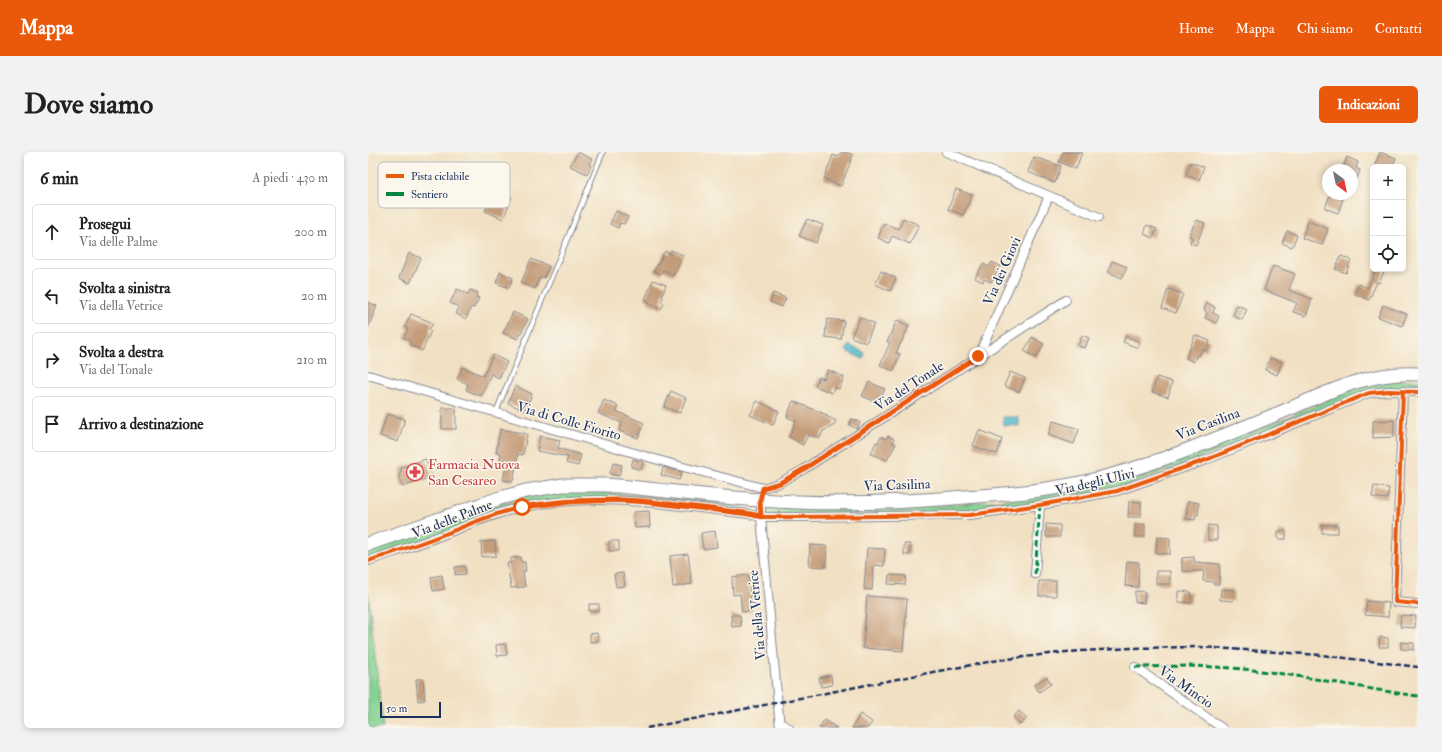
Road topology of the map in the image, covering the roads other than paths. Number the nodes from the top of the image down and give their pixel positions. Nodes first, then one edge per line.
1 (603, 152) edge
2 (946, 152) edge
3 (1049, 196) junction
4 (1099, 217) dead end
5 (1066, 300) dead end
6 (978, 356) junction
7 (1418, 374) edge
8 (368, 375) edge
9 (1404, 391) junction
10 (1418, 392) edge
11 (496, 413) junction
12 (762, 494) junction
13 (1040, 505) junction
14 (761, 516) junction
15 (368, 544) edge
16 (368, 561) edge
17 (1035, 574) dead end
18 (1418, 604) edge
19 (1135, 667) dead end
20 (780, 726) edge
21 (789, 728) edge
22 (1222, 728) edge

1 - 11 lane
2 - 3 street
3 - 4 street
3 - 6 street, Via dei Giovi
5 - 6 street, Via del Tonale
6 - 12 street, Via del Tonale
7 - 12 main road, Via Casilina
8 - 11 street, Via di Colle Fiorito
9 - 10 street, Via degli Ulivi
9 - 13 street, Via degli Ulivi
9 - 18 street
11 - 12 street, Via di Colle Fiorito
12 - 14 street, Via della Vetrice
12 - 15 main road, Via Casilina
13 - 14 street, Via degli Ulivi
13 - 17 street
14 - 16 street, Via delle Palme
14 - 20 street, Via della Vetrice
19 - 22 street, Via Mincio
20 - 21 street

